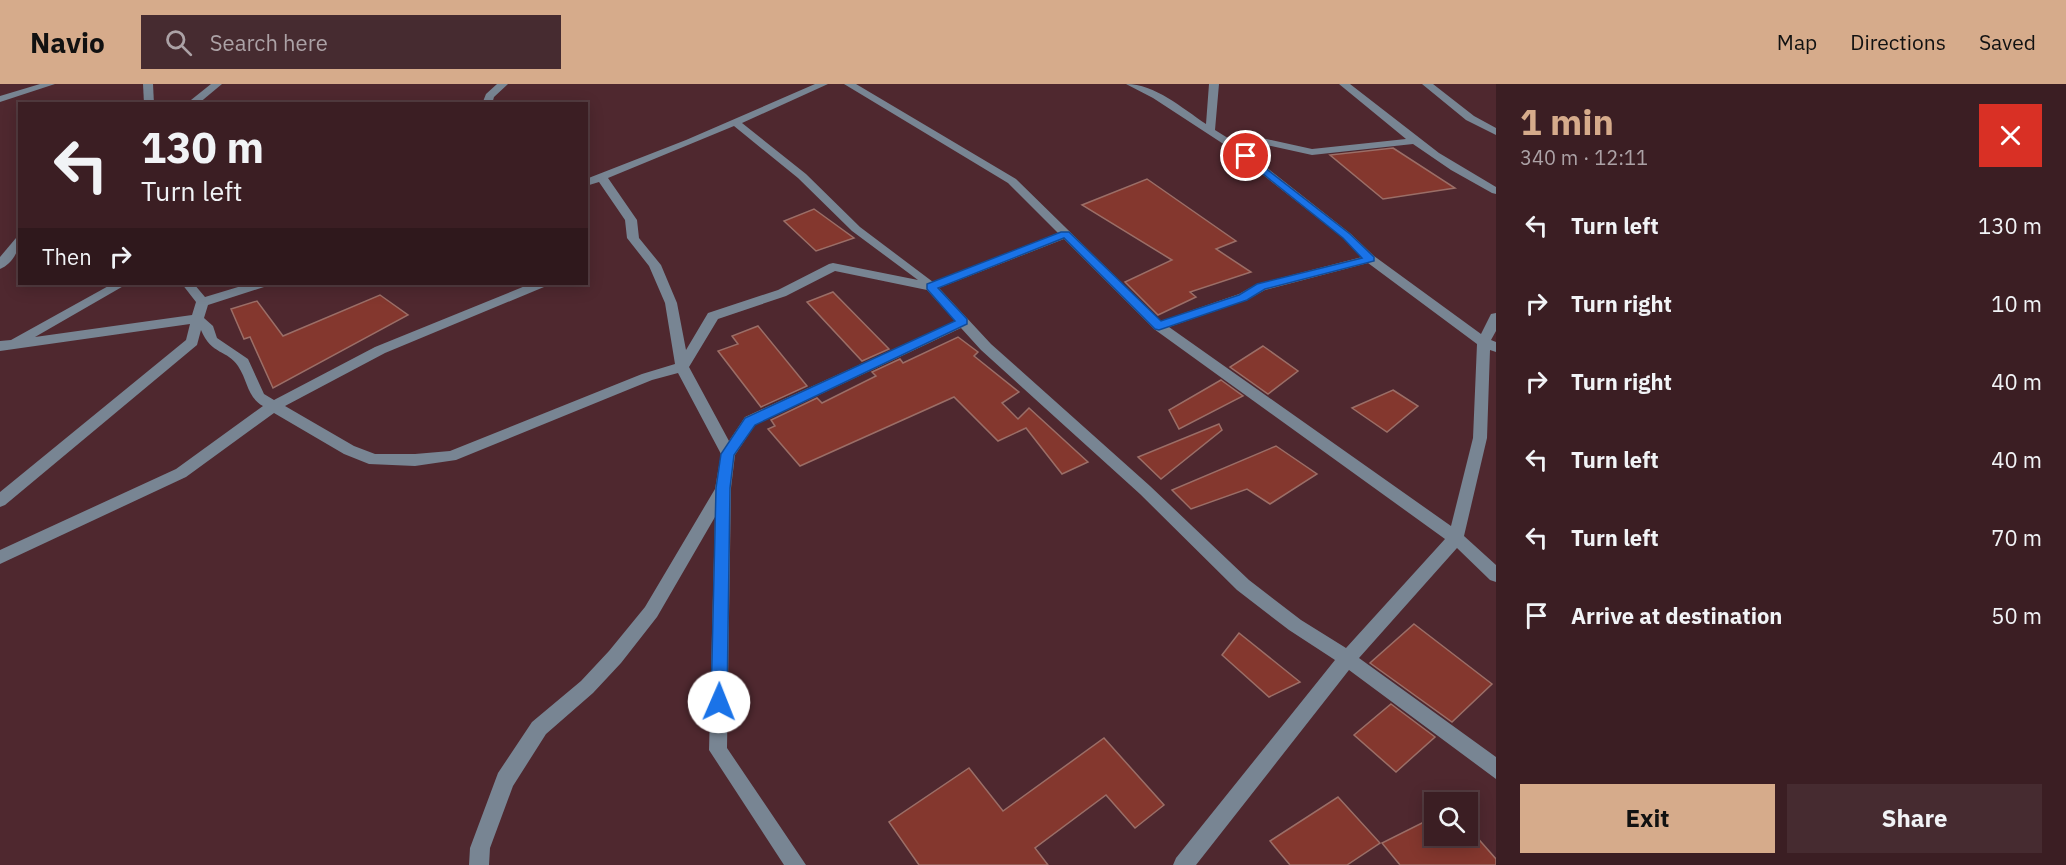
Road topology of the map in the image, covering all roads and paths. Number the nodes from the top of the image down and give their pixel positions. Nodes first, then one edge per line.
1 (50, 84) edge
2 (148, 84) edge
3 (217, 84) edge
4 (503, 84) edge
5 (823, 84) edge
6 (849, 84) edge
7 (1131, 84) edge
8 (1215, 84) edge
9 (1344, 84) edge
10 (1427, 84) edge
11 (0, 99) edge
12 (149, 102) edge
13 (194, 102) edge
14 (487, 102) edge
15 (735, 122) junction
16 (1210, 131) junction
17 (1496, 132) edge
18 (1413, 141) junction
19 (1229, 143) junction
20 (602, 178) junction
21 (588, 182) edge
22 (1496, 191) edge
23 (1065, 234) junction
24 (18, 244) edge
25 (1370, 259) junction
26 (0, 266) edge
27 (119, 285) edge
28 (189, 285) edge
29 (257, 285) edge
30 (538, 285) edge
31 (931, 287) junction
32 (202, 302) junction
33 (1496, 317) edge
34 (198, 319) junction
35 (963, 322) junction
36 (1159, 326) junction
37 (1490, 344) edge
38 (5, 346) edge
39 (682, 367) junction
40 (274, 406) junction
41 (728, 454) junction
42 (723, 488) junction
43 (0, 501) edge
44 (1456, 538) junction
45 (0, 557) edge
46 (1496, 575) edge
47 (1347, 659) junction
48 (1496, 769) edge
49 (479, 865) edge
50 (796, 865) edge
51 (1183, 865) edge

1 - 11 street
2 - 12 street
3 - 13 street
4 - 14 street
5 - 15 street
6 - 23 street
7 - 16 street
8 - 16 street
9 - 18 street
10 - 17 street
15 - 20 street
15 - 31 street
16 - 19 street
18 - 19 street
18 - 22 street
19 - 25 street
20 - 21 street
20 - 39 street
23 - 31 street
23 - 36 street
24 - 26 street
25 - 36 street
25 - 37 street
27 - 38 street
28 - 32 street
29 - 32 street
30 - 40 street
31 - 35 street
31 - 39 street
32 - 34 street
33 - 37 street
34 - 38 street
34 - 40 street
34 - 43 street
35 - 41 street
35 - 47 street
36 - 44 street
37 - 44 street
39 - 40 street
39 - 41 street
40 - 45 street
41 - 42 street
42 - 49 street
42 - 50 street
44 - 46 street
44 - 47 street
47 - 48 street
47 - 51 street

